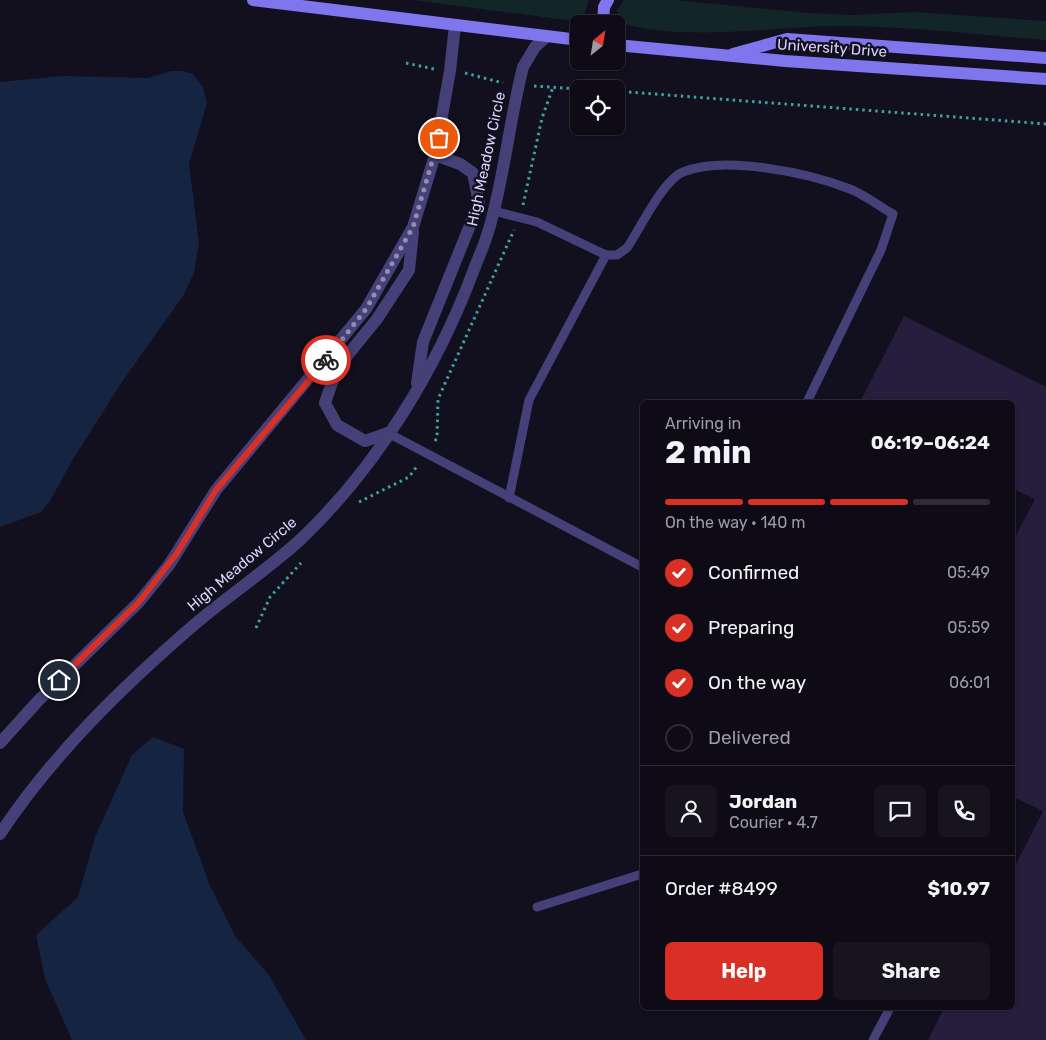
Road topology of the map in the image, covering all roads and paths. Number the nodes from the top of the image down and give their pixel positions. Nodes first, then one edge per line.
1 (253, 0) edge
2 (608, 0) edge
3 (273, 2) edge
4 (604, 15) edge
5 (455, 25) junction
6 (546, 36) junction
7 (570, 39) edge
8 (625, 45) edge
9 (726, 56) junction
10 (1046, 58) edge
11 (406, 63) dead end
12 (428, 68) dead end
13 (466, 73) dead end
14 (1046, 79) edge
15 (503, 83) dead end
16 (538, 86) dead end
17 (570, 88) edge
18 (625, 92) edge
19 (1046, 124) edge
20 (435, 155) junction
21 (494, 211) junction
22 (413, 227) junction
23 (606, 255) junction
24 (415, 393) junction
25 (808, 400) edge
26 (388, 433) junction
27 (510, 498) junction
28 (640, 565) edge
29 (0, 743) edge
30 (0, 834) edge
31 (640, 875) edge
32 (537, 908) dead end
33 (889, 1010) edge
34 (873, 1040) edge

1 - 3 main road
2 - 4 main road
3 - 5 main road
5 - 6 main road
5 - 20 street
6 - 7 main road
6 - 21 street, High Meadow Circle
8 - 9 main road, University Drive
9 - 10 main road
9 - 14 main road, University Drive
11 - 12 path
13 - 15 path
16 - 17 path
18 - 19 path
20 - 22 street
20 - 24 street
21 - 23 lane
21 - 24 street, High Meadow Circle
22 - 26 street
22 - 29 street
23 - 25 lane
23 - 27 lane
24 - 26 street, High Meadow Circle
26 - 27 lane
26 - 30 street, High Meadow Circle
27 - 28 lane
31 - 32 lane
33 - 34 lane

